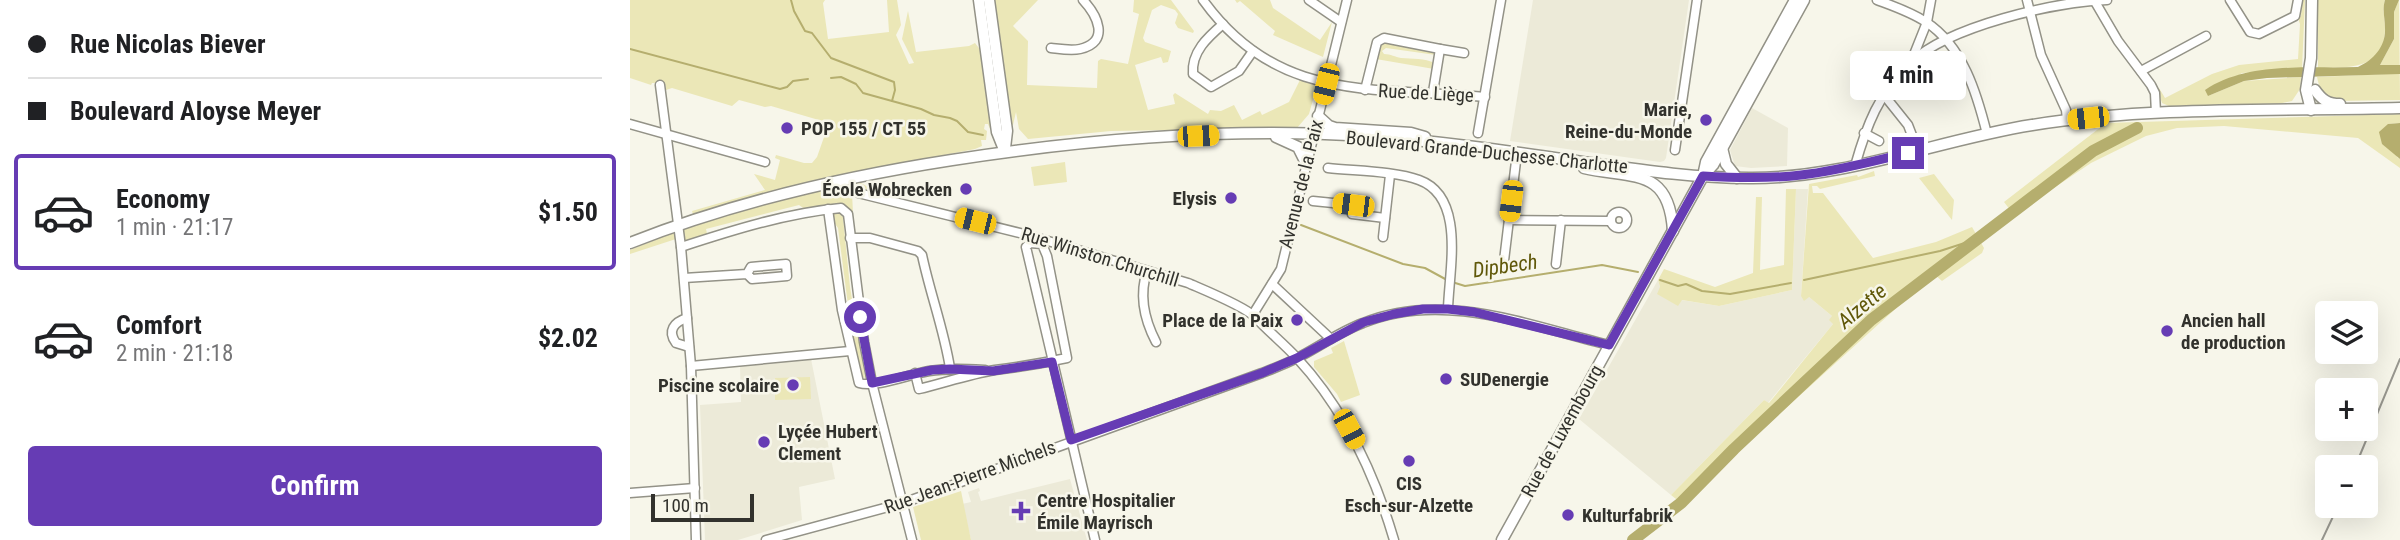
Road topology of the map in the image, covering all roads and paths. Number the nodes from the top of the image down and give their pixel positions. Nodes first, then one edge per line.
1 (979, 0) edge
2 (989, 0) edge
3 (1083, 0) edge
4 (1203, 0) edge
5 (1309, 0) edge
6 (1347, 0) edge
7 (1501, 0) edge
8 (1697, 0) edge
9 (1795, 0) edge
10 (1804, 0) edge
11 (1877, 0) edge
12 (1931, 0) edge
13 (2027, 0) edge
14 (2094, 0) edge
15 (2107, 0) edge
16 (2230, 0) edge
17 (2298, 0) edge
18 (2312, 0) edge
19 (2030, 10) junction
20 (1341, 22) junction
21 (1927, 22) junction
22 (1223, 24) junction
23 (2206, 36) dead end
24 (1947, 40) junction
25 (1051, 48) dead end
26 (1440, 49) junction
27 (1253, 51) junction
28 (1464, 53) dead end
29 (1911, 62) junction
30 (2141, 71) junction
31 (1326, 84) junction
32 (660, 85) dead end
33 (1366, 90) junction
34 (2310, 90) junction
35 (1433, 92) junction
36 (1884, 94) junction
37 (1485, 97) junction
38 (2400, 108) edge
39 (2379, 109) junction
40 (2311, 110) junction
41 (2287, 111) junction
42 (2156, 113) junction
43 (1318, 116) junction
44 (2067, 120) junction
45 (630, 124) edge
46 (1002, 132) junction
47 (1864, 132) junction
48 (1478, 133) dead end
49 (666, 134) junction
50 (1269, 134) junction
51 (1313, 134) junction
52 (1987, 134) junction
53 (1143, 138) junction
54 (1879, 141) dead end
55 (1442, 143) junction
56 (1722, 148) junction
57 (1675, 150) dead end
58 (1918, 151) junction
59 (1005, 152) junction
60 (1517, 153) junction
61 (987, 155) junction
62 (1550, 158) junction
63 (765, 163) dead end
64 (1306, 163) junction
65 (1855, 166) junction
66 (1328, 168) dead end
67 (1390, 175) junction
68 (1703, 176) junction
69 (1737, 178) junction
70 (858, 193) dead end
71 (1313, 201) dead end
72 (828, 209) junction
73 (1385, 218) junction
74 (1509, 220) junction
75 (1561, 220) junction
76 (1611, 220) dead end
77 (678, 225) junction
78 (1673, 232) junction
79 (1383, 237) dead end
80 (850, 238) junction
81 (630, 243) edge
82 (681, 247) junction
83 (1556, 264) dead end
84 (1503, 269) dead end
85 (1147, 271) junction
86 (747, 274) dead end
87 (684, 278) junction
88 (1272, 284) junction
89 (1448, 309) junction
90 (1255, 317) junction
91 (687, 318) junction
92 (1331, 339) junction
93 (1156, 342) dead end
94 (1609, 345) junction
95 (690, 347) junction
96 (850, 351) junction
97 (1297, 358) junction
98 (1052, 362) junction
99 (691, 366) junction
100 (950, 369) junction
101 (993, 371) junction
102 (915, 373) junction
103 (872, 383) junction
104 (1071, 440) junction
105 (695, 488) junction
106 (630, 493) edge
107 (903, 503) junction
108 (696, 540) edge
109 (766, 540) edge
110 (912, 540) edge
111 (1095, 540) edge
112 (1394, 540) edge
113 (1502, 540) edge

1 - 46 main road
2 - 46 main road
3 - 25 street
4 - 22 street, Rue de Liège
5 - 20 street
6 - 20 street, Avenue de la Paix
7 - 37 street
8 - 57 street
9 - 68 main road, Rue de Luxembourg
10 - 56 main road, Rue de Luxembourg
11 - 21 street
12 - 21 street
13 - 19 street
14 - 15 street
14 - 19 street
14 - 30 street
16 - 17 street
18 - 34 main road
19 - 24 street
19 - 44 street
20 - 31 street, Avenue de la Paix
21 - 24 street
21 - 29 street
22 - 27 street, Rue de Liège
22 - 27 street
23 - 30 street
24 - 29 street
24 - 52 street
26 - 28 street
26 - 33 street
26 - 35 street
27 - 31 street, Rue de Liège
29 - 36 street
30 - 42 street
31 - 33 street, Rue de Liège
31 - 43 street, Avenue de la Paix
32 - 49 street
33 - 35 street, Rue de Liège
34 - 39 main road
34 - 40 main road
34 - 41 main road
35 - 37 street, Rue de Liège
36 - 47 street
36 - 58 street
37 - 48 street
38 - 39 main road
39 - 40 main road, Boulevard Grande-Duchesse Charlotte
40 - 41 main road, Boulevard Grande-Duchesse Charlotte
41 - 42 main road, Boulevard Grande-Duchesse Charlotte
42 - 44 main road, Boulevard Grande-Duchesse Charlotte
43 - 51 street, Avenue de la Paix
43 - 55 main road
44 - 52 main road, Boulevard Grande-Duchesse Charlotte
45 - 49 street
46 - 53 main road, Boulevard Grande-Duchesse Charlotte
46 - 59 main road
46 - 61 main road
47 - 54 street
47 - 65 street
49 - 63 street
49 - 77 street
50 - 51 main road, Boulevard Grande-Duchesse Charlotte
50 - 53 main road, Boulevard Grande-Duchesse Charlotte
50 - 64 main road
51 - 55 main road, Boulevard Grande-Duchesse Charlotte
51 - 64 street, Avenue de la Paix
52 - 58 main road, Boulevard Grande-Duchesse Charlotte
53 - 59 main road, Boulevard Grande-Duchesse Charlotte
55 - 60 main road, Boulevard Grande-Duchesse Charlotte
56 - 68 main road, Rue de Luxembourg
56 - 69 main road
58 - 65 main road, Boulevard Grande-Duchesse Charlotte
59 - 61 main road, Boulevard Grande-Duchesse Charlotte
60 - 62 main road, Boulevard Grande-Duchesse Charlotte
60 - 74 street
61 - 77 main road, Boulevard Grande-Duchesse Charlotte
62 - 68 main road, Boulevard Grande-Duchesse Charlotte
62 - 78 main road
64 - 88 street, Avenue de la Paix
65 - 69 main road, Boulevard Grande-Duchesse Charlotte
66 - 67 street
67 - 73 street
67 - 89 street
68 - 69 main road, Boulevard Grande-Duchesse Charlotte
68 - 78 main road, Rue de Luxembourg
70 - 85 street, Rue Winston Churchill
71 - 73 street
72 - 80 street
72 - 82 street
72 - 96 street
73 - 79 street
74 - 75 street
74 - 84 street
75 - 76 street
75 - 83 street
77 - 81 main road, Boulevard Grande-Duchesse Charlotte
77 - 82 street
78 - 94 main road, Rue de Luxembourg
80 - 100 street
80 - 103 street
82 - 87 street
85 - 90 street, Rue Winston Churchill
85 - 93 street
86 - 87 street
87 - 91 street
88 - 90 street
88 - 92 street
89 - 92 street, Rue Jean-Pierre Michels
89 - 94 street, Rue Jean-Pierre Michels
90 - 97 street
91 - 95 street
91 - 95 street
92 - 97 street, Rue Jean-Pierre Michels
94 - 113 main road, Rue de Luxembourg
95 - 99 street
96 - 99 street
96 - 103 street
97 - 104 street, Rue Jean-Pierre Michels
97 - 112 street
98 - 98 street
98 - 101 street
98 - 104 street
99 - 105 street
100 - 101 street
100 - 102 street
101 - 102 street
102 - 103 street
103 - 107 street
104 - 107 street, Rue Jean-Pierre Michels
104 - 111 street
105 - 106 street
105 - 108 street
107 - 109 street, Rue Jean-Pierre Michels
107 - 110 street

